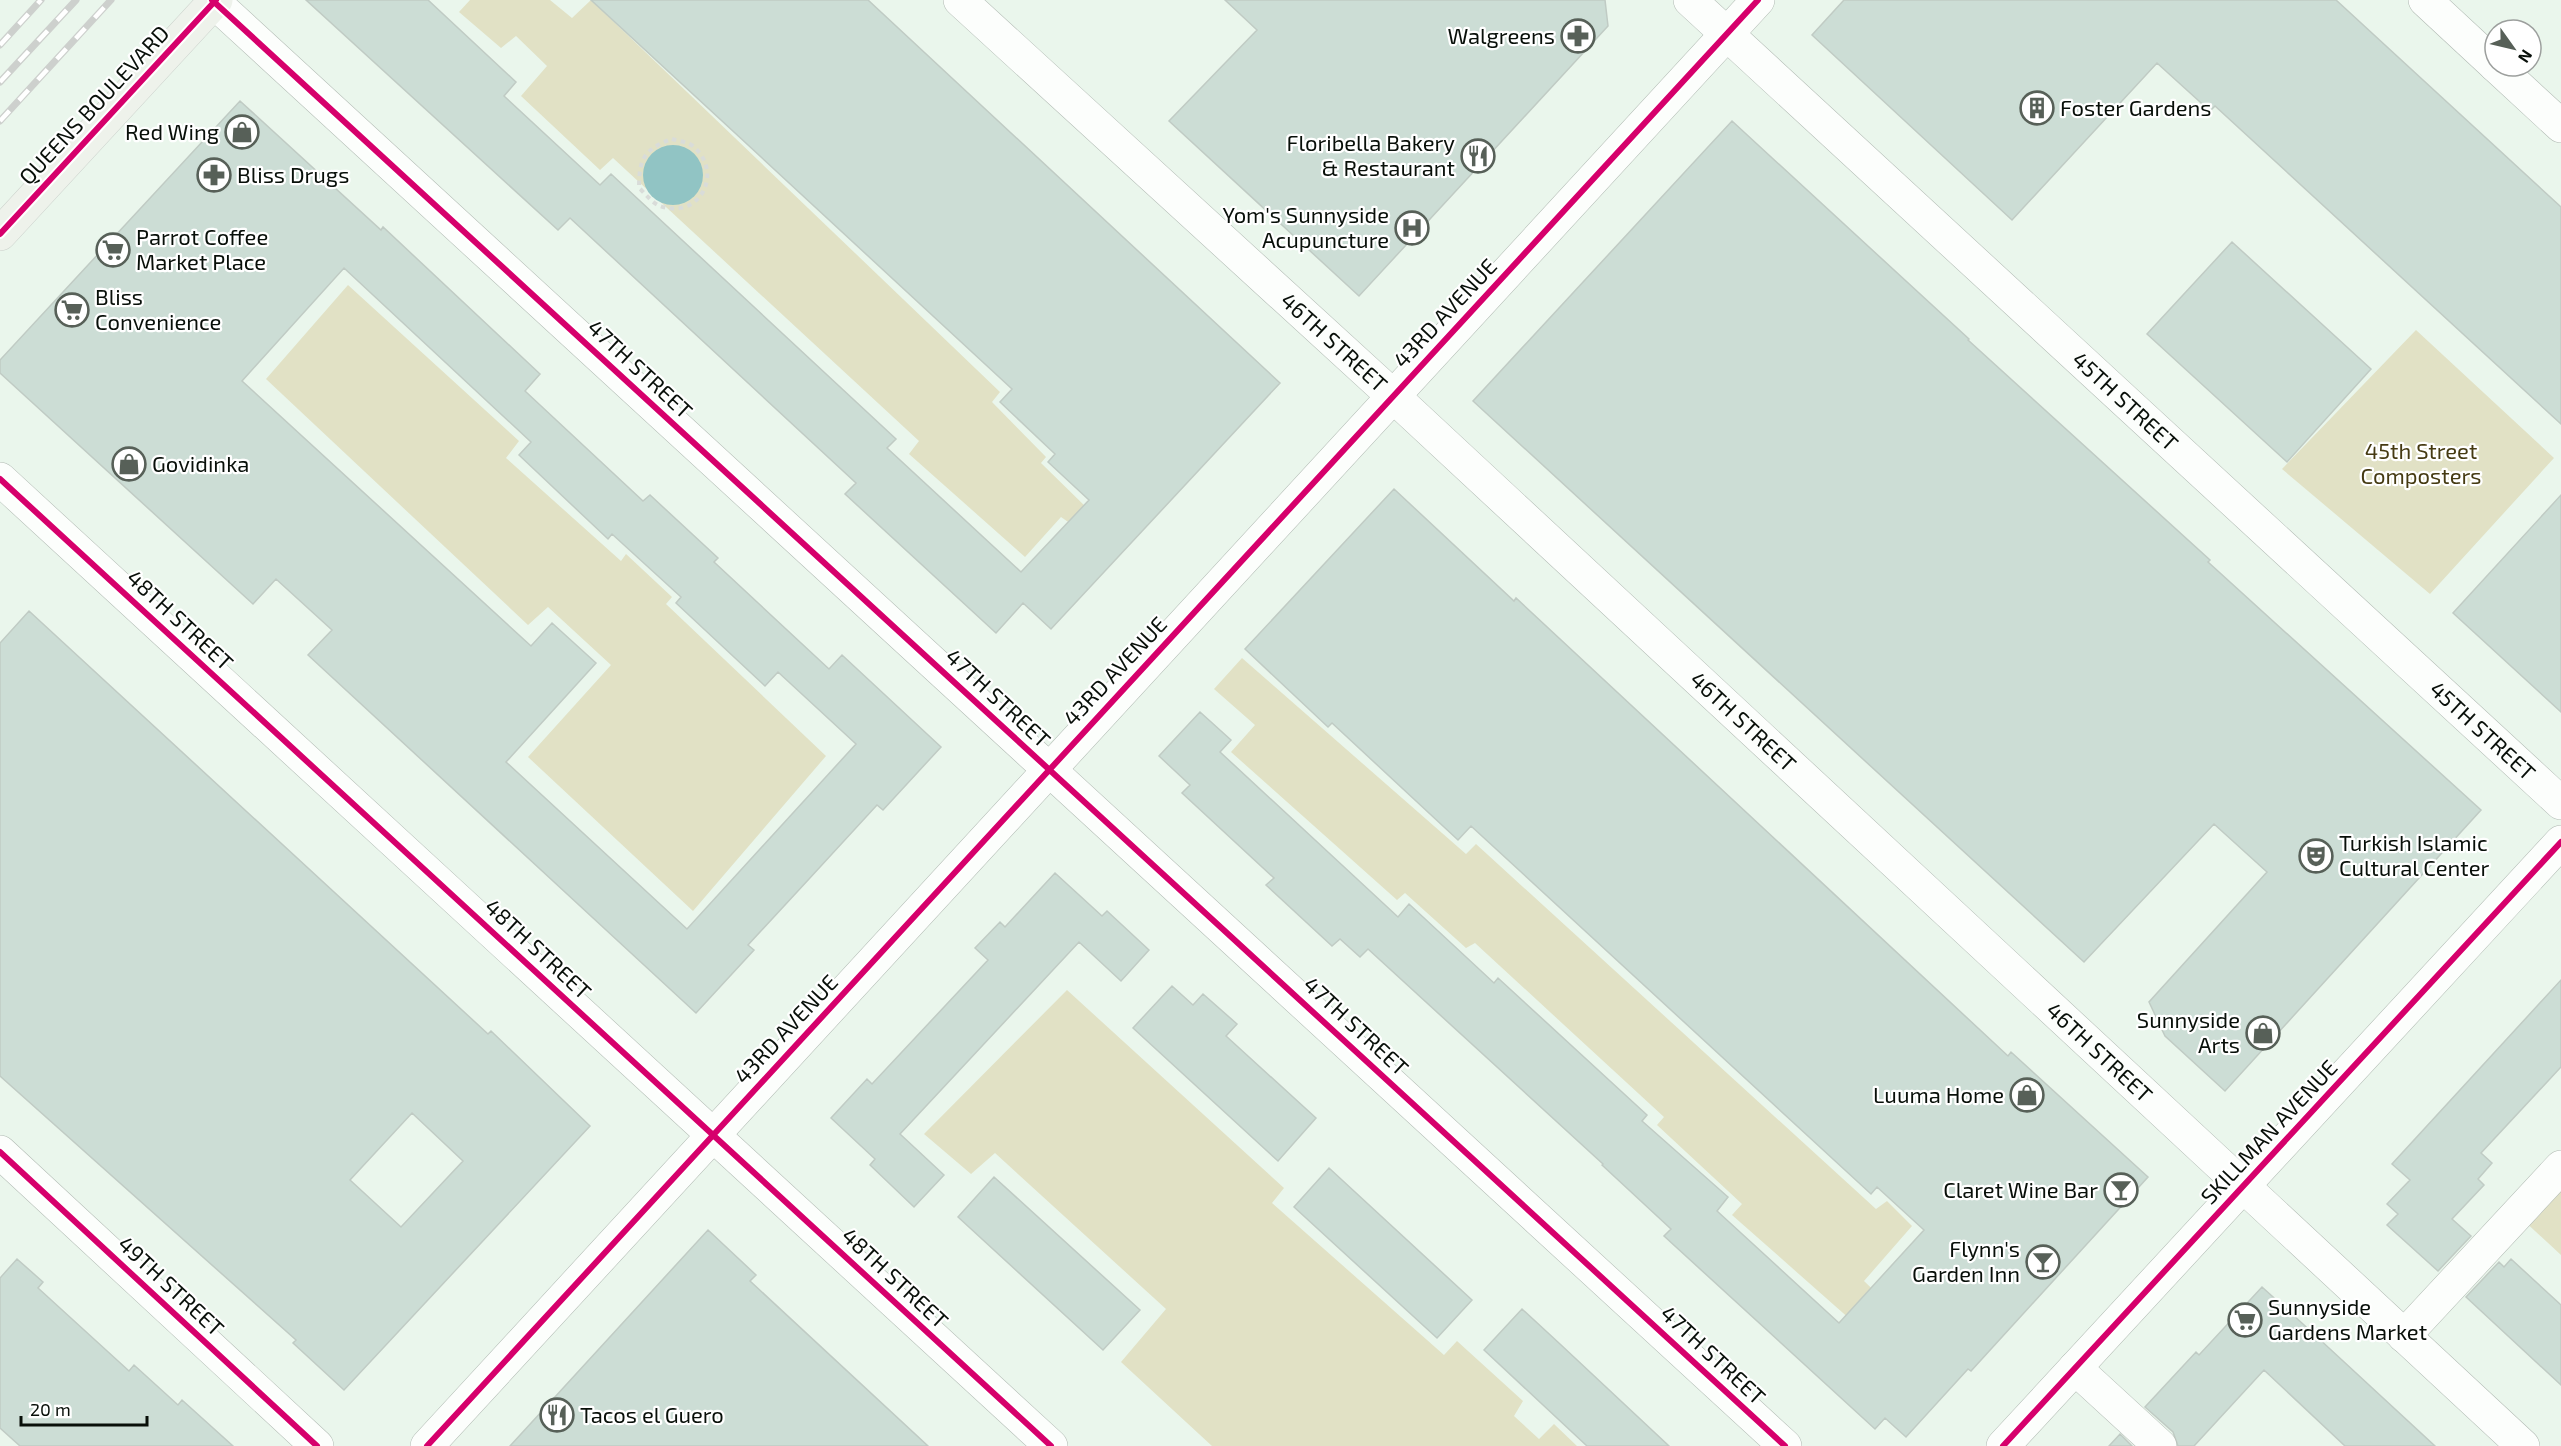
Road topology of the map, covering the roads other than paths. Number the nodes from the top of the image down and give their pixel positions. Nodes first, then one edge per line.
1 (960, 0) edge
2 (1690, 0) edge
3 (1758, 0) edge
4 (2425, 0) edge
5 (214, 1) edge
6 (1726, 34) junction
7 (2483, 53) edge
8 (2510, 78) edge
9 (2561, 126) edge
10 (0, 234) edge
11 (1393, 396) junction
12 (0, 479) edge
13 (1049, 770) junction
14 (2561, 803) edge
15 (2561, 842) edge
16 (713, 1135) junction
17 (0, 1152) edge
18 (2561, 1167) edge
19 (2244, 1186) junction
20 (2404, 1336) junction
21 (2075, 1368) junction
22 (317, 1446) edge
23 (427, 1446) edge
24 (1051, 1446) edge
25 (1785, 1446) edge
26 (2003, 1446) edge
27 (2160, 1446) edge
28 (2523, 1446) edge

1 - 11 street, 46TH STREET
2 - 6 street, 45TH STREET
3 - 6 street, 43RD AVENUE
4 - 7 street
5 - 10 main road, QUEENS BOULEVARD
5 - 13 street, 47TH STREET
6 - 11 street, 43RD AVENUE
6 - 14 street, 45TH STREET
8 - 9 street
11 - 13 street, 43RD AVENUE
11 - 19 street, 46TH STREET
12 - 16 street, 48TH STREET
13 - 16 street, 43RD AVENUE
13 - 25 street, 47TH STREET
15 - 19 street, SKILLMAN AVENUE
16 - 23 street, 43RD AVENUE
16 - 24 street, 48TH STREET
17 - 22 street, 49TH STREET
18 - 20 street
19 - 20 street, 46TH STREET
19 - 21 street, SKILLMAN AVENUE
20 - 28 street, 46TH STREET
21 - 26 street, SKILLMAN AVENUE
21 - 27 street

